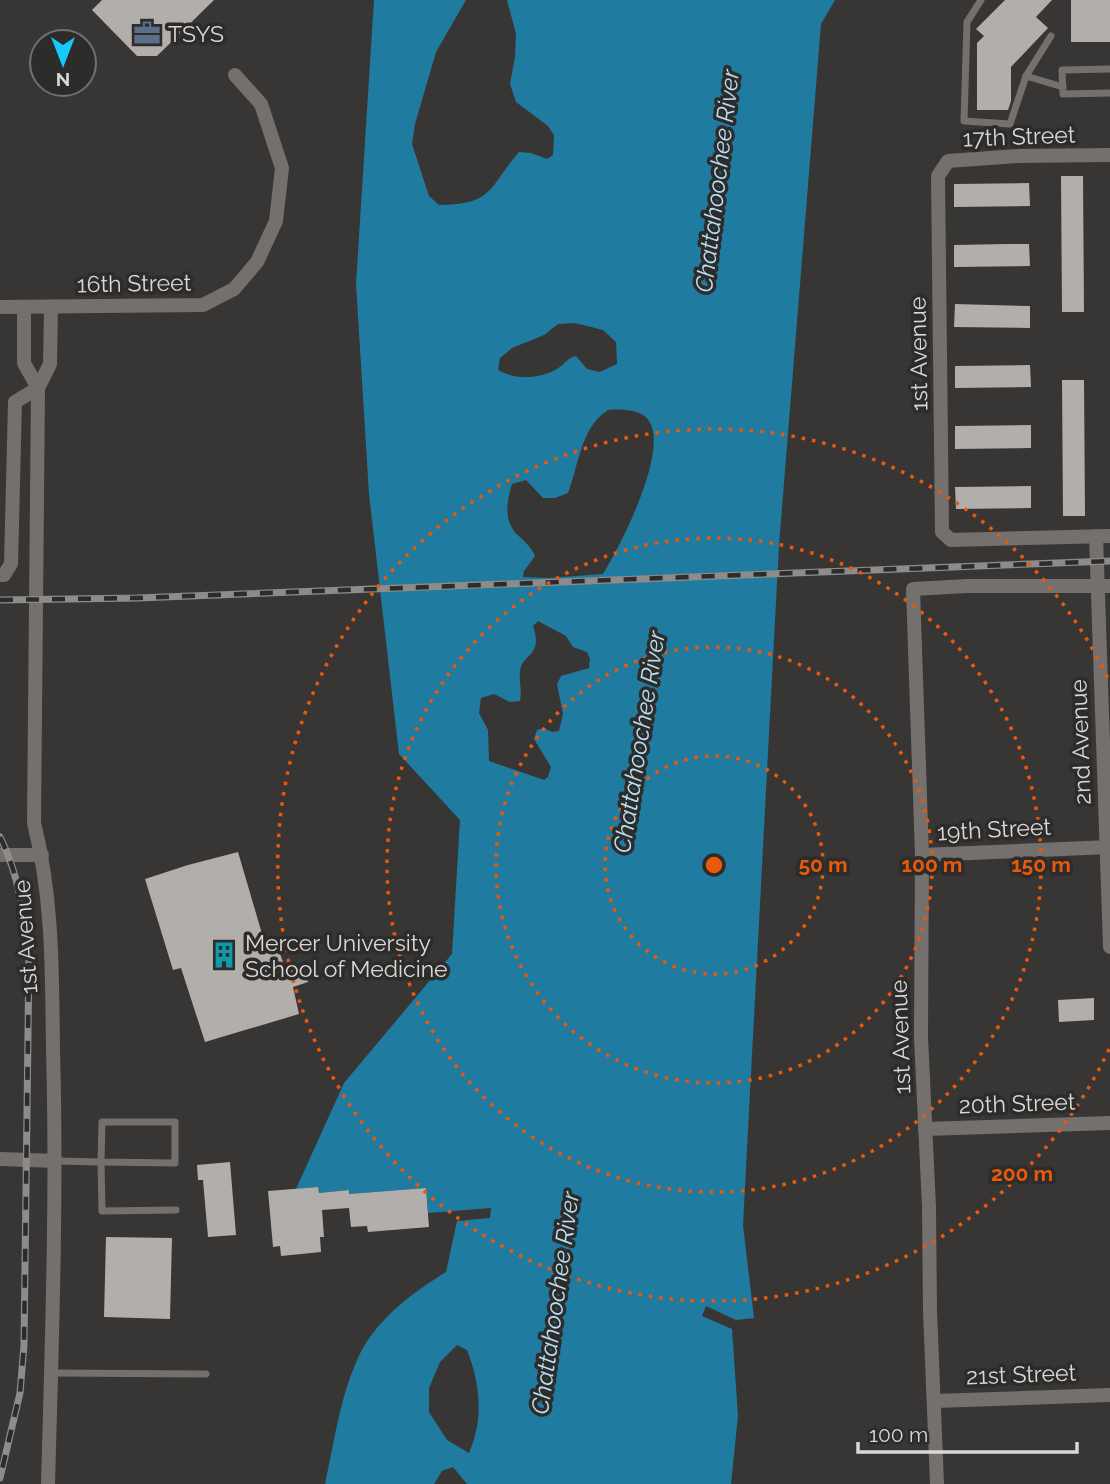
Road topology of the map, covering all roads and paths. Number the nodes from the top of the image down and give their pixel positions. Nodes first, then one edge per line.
1 (981, 0) edge
2 (1051, 36) dead end
3 (1110, 69) edge
4 (235, 75) dead end
5 (1026, 76) junction
6 (1063, 87) junction
7 (1110, 93) edge
8 (1110, 155) edge
9 (938, 176) joint
10 (0, 307) edge
11 (24, 307) junction
12 (51, 307) junction
13 (38, 388) junction
14 (1103, 536) edge
15 (0, 575) edge
16 (1104, 586) edge
17 (1108, 847) edge
18 (0, 855) edge
19 (42, 855) junction
20 (922, 855) junction
21 (1110, 947) edge
22 (1110, 1123) edge
23 (925, 1129) junction
24 (0, 1159) edge
25 (56, 1161) junction
26 (101, 1162) junction
27 (176, 1210) dead end
28 (51, 1373) junction
29 (206, 1374) dead end
30 (1110, 1395) edge
31 (934, 1401) junction
32 (48, 1484) edge
33 (937, 1484) edge

1 - 5 lane
2 - 5 lane
3 - 6 lane
4 - 12 street, 16th Street
5 - 6 lane
6 - 7 lane
8 - 9 street, 17th Street
9 - 14 street, 1st Avenue
10 - 11 street, 16th Street
11 - 12 street, 16th Street
11 - 13 street, 1st Avenue
12 - 13 street, 1st Avenue
13 - 15 street
13 - 19 street, 1st Avenue
14 - 16 street, 2nd Avenue
16 - 17 street, 2nd Avenue
16 - 20 street, 1st Avenue
17 - 20 street, 19th Street
17 - 21 street, 2nd Avenue
18 - 19 street
19 - 25 street, 1st Avenue
20 - 23 street, 1st Avenue
22 - 23 street, 20th Street
23 - 31 street, 1st Avenue
24 - 25 street
25 - 26 lane
25 - 28 street, 1st Avenue
26 - 26 lane
26 - 27 lane
28 - 29 lane
28 - 32 street, 1st Avenue
30 - 31 street, 21st Street
31 - 33 street, 1st Avenue

